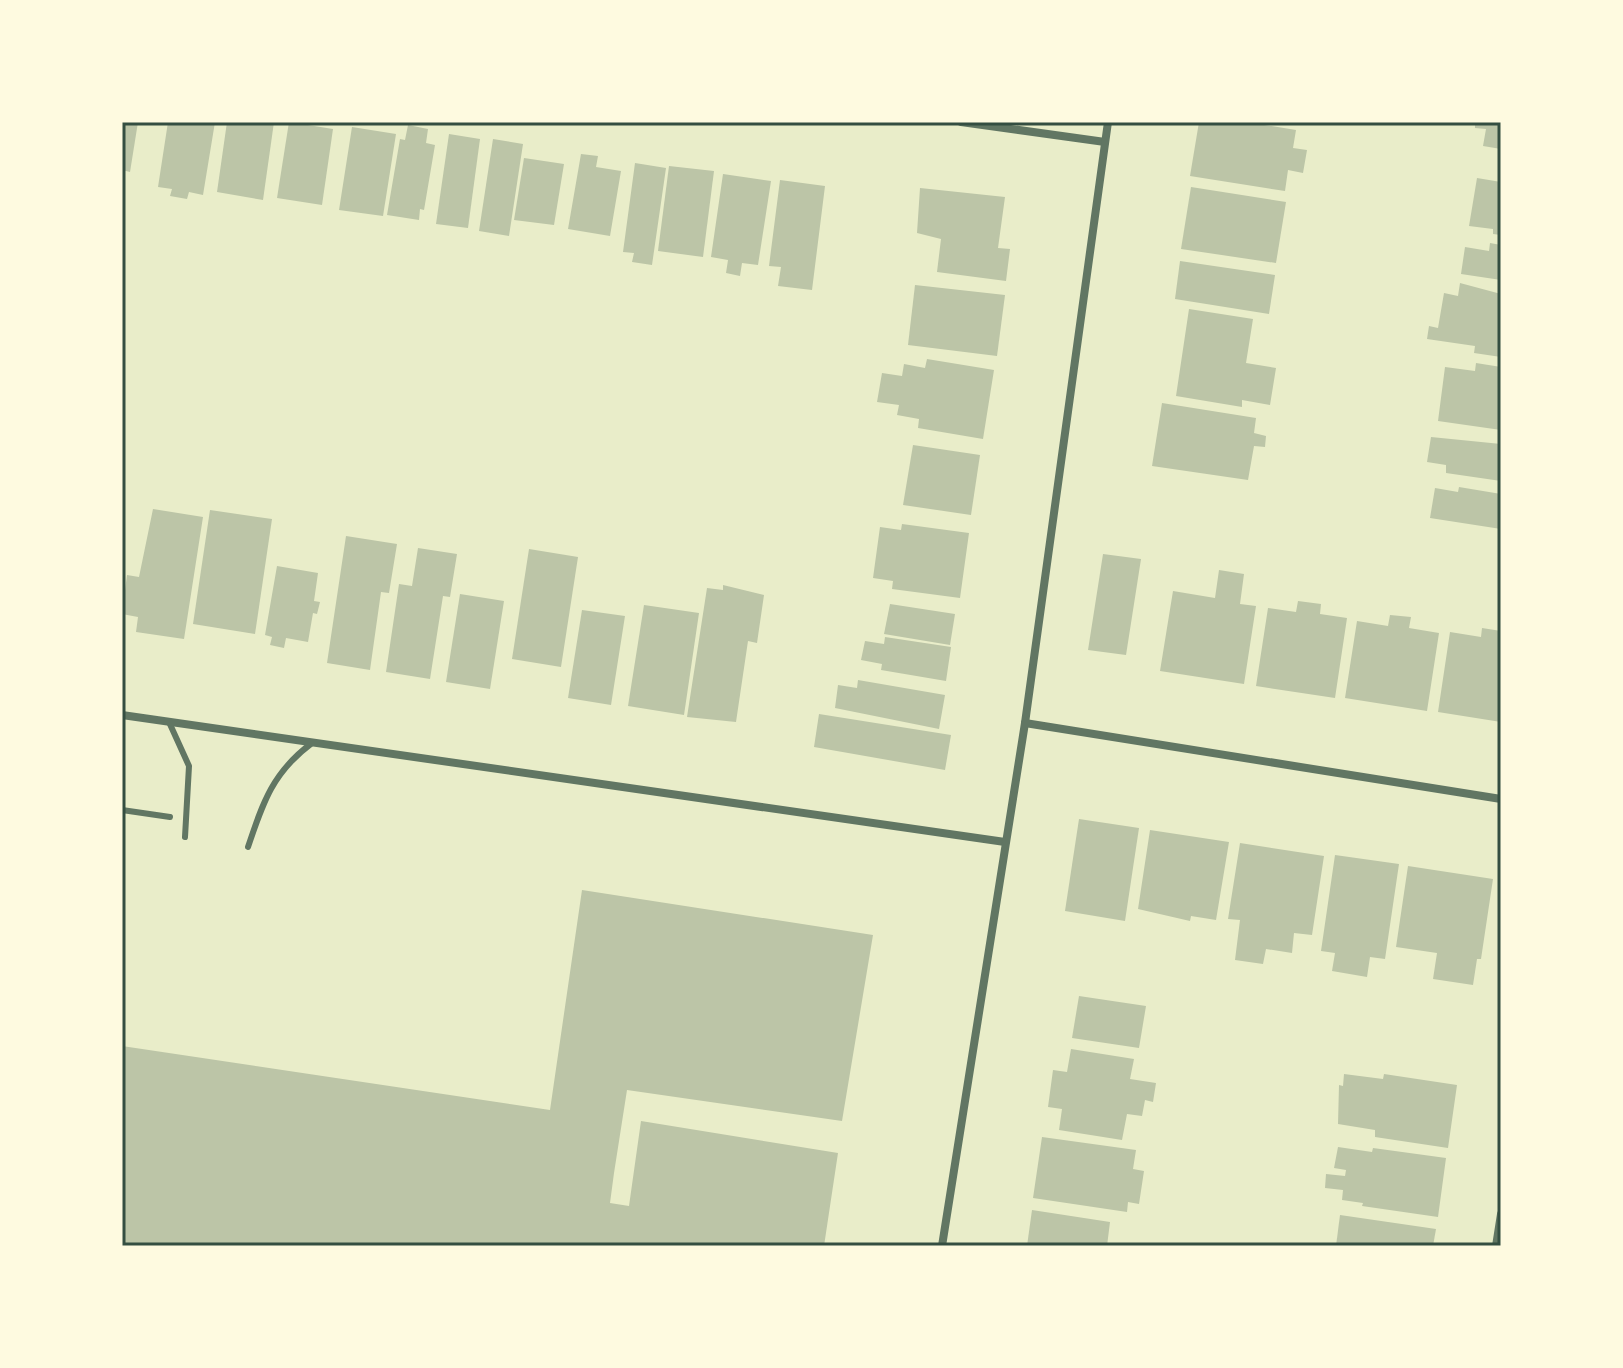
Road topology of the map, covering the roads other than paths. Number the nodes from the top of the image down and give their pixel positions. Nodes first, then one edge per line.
1 (961, 122) edge
2 (1108, 122) edge
3 (1105, 142) junction
4 (122, 715) edge
5 (169, 722) junction
6 (1025, 723) junction
7 (312, 743) junction
8 (1501, 799) edge
9 (122, 810) edge
10 (170, 817) dead end
11 (185, 837) dead end
12 (1005, 842) junction
13 (248, 847) dead end
14 (1501, 1214) edge
15 (942, 1246) edge
16 (1496, 1246) edge

1 - 3 street
2 - 3 street
3 - 6 street
4 - 5 street
5 - 7 street
5 - 11 lane
6 - 8 street
6 - 12 street
7 - 12 street
7 - 13 lane
9 - 10 lane
12 - 15 street
14 - 16 street

